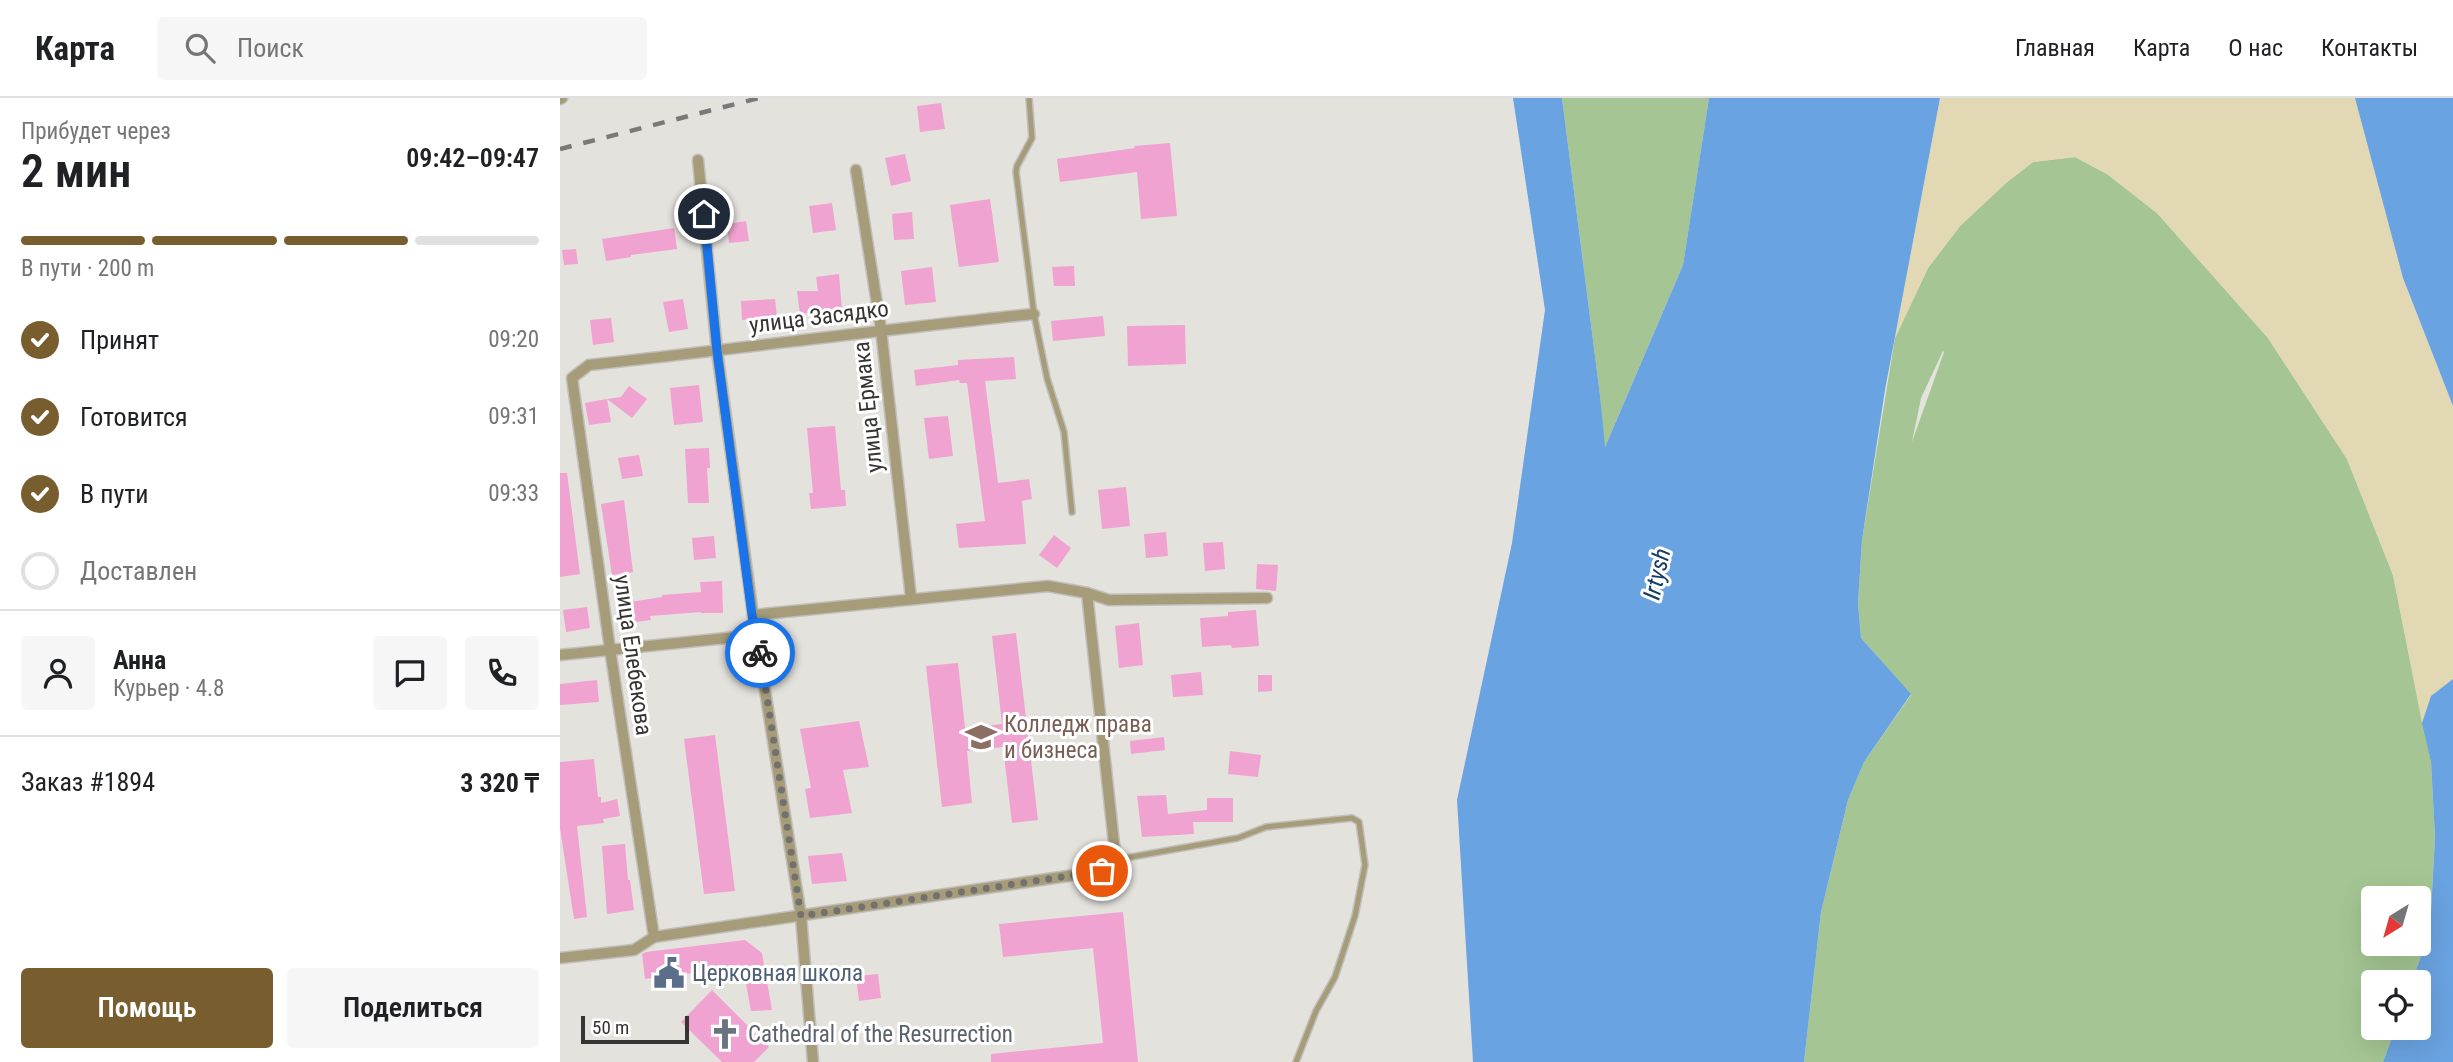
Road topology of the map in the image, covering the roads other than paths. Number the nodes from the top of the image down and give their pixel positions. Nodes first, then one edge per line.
1 (1029, 98) edge
2 (698, 160) dead end
3 (856, 170) dead end
4 (1034, 314) junction
5 (881, 329) junction
6 (717, 351) junction
7 (572, 378) joint
8 (1072, 512) dead end
9 (1087, 593) junction
10 (911, 598) junction
11 (1267, 598) dead end
12 (752, 615) junction
13 (756, 635) junction
14 (610, 649) junction
15 (560, 654) edge
16 (1113, 861) junction
17 (801, 916) junction
18 (654, 937) junction
19 (560, 958) edge
20 (813, 1062) edge
21 (1296, 1062) edge

1 - 4 lane
2 - 6 street
3 - 5 street, улица Ермака
4 - 5 street, улица Засядко
4 - 8 lane
5 - 6 street, улица Засядко
5 - 10 street, улица Ермака
6 - 7 street, улица Засядко
6 - 12 street
7 - 14 street, улица Елебекова
9 - 10 street
9 - 11 street
9 - 16 street
10 - 12 street
12 - 13 street
13 - 14 street
13 - 17 street
14 - 15 street
14 - 18 street, улица Елебекова
16 - 17 street
16 - 21 lane
17 - 18 street
17 - 20 street
18 - 19 street

